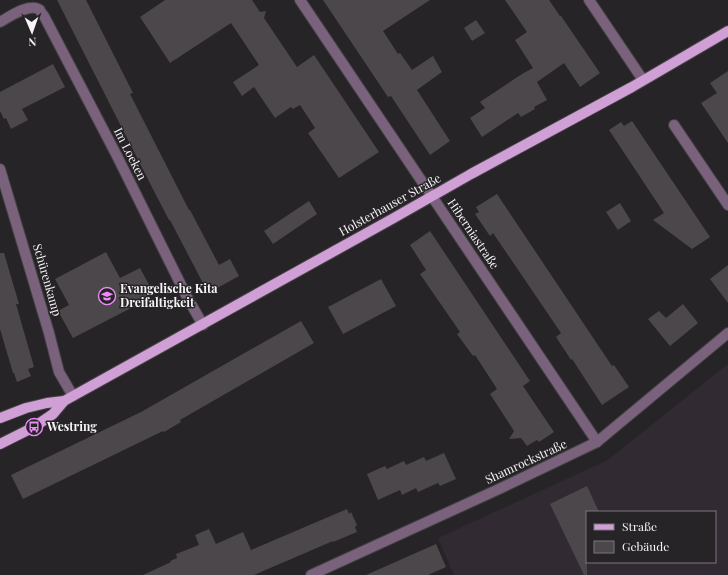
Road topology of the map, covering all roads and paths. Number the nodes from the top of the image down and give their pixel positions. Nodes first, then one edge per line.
1 (300, 0) edge
2 (589, 0) edge
3 (0, 22) edge
4 (728, 31) edge
5 (644, 80) junction
6 (674, 125) dead end
7 (0, 169) edge
8 (432, 196) junction
9 (728, 205) edge
10 (203, 325) junction
11 (728, 333) edge
12 (68, 399) junction
13 (0, 418) edge
14 (597, 442) junction
15 (0, 444) edge
16 (311, 575) edge

1 - 8 street, Hiberniastraße
2 - 5 street
3 - 10 street, Im Loeken
4 - 5 main road, Holsterhauser Straße
5 - 8 main road, Holsterhauser Straße
6 - 9 street
7 - 12 street, Schürenkamp
8 - 10 main road, Holsterhauser Straße
8 - 14 street, Hiberniastraße
10 - 12 main road, Holsterhauser Straße
11 - 14 street, Shamrockstraße
12 - 13 main road, Holsterhauser Straße
12 - 15 main road, Holsterhauser Straße
14 - 16 street, Shamrockstraße

